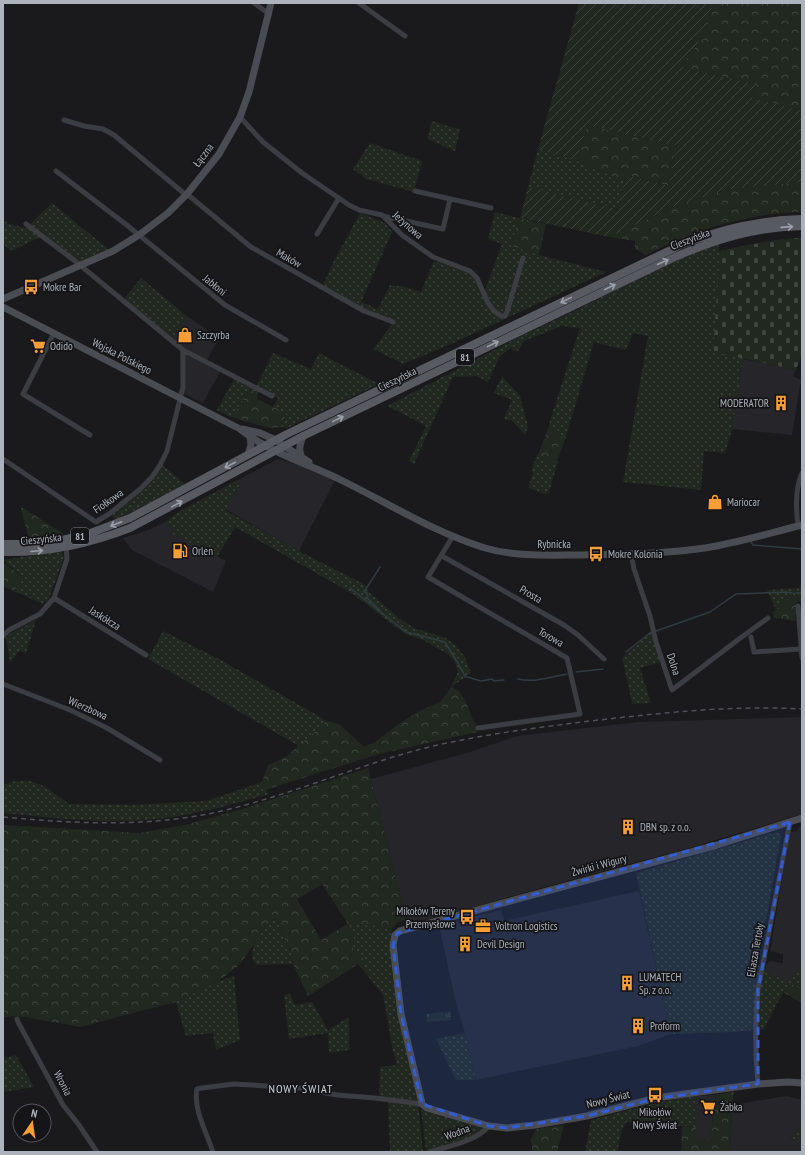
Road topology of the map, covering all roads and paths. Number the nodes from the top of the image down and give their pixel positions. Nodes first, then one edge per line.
1 (254, 3) edge
2 (271, 3) edge
3 (359, 3) edge
4 (269, 14) junction
5 (405, 36) dead end
6 (240, 118) junction
7 (64, 120) dead end
8 (56, 171) dead end
9 (415, 191) dead end
10 (186, 194) junction
11 (339, 198) junction
12 (450, 199) junction
13 (491, 208) dead end
14 (382, 215) junction
15 (802, 219) edge
16 (26, 224) dead end
17 (802, 226) edge
18 (317, 234) dead end
19 (139, 235) junction
20 (523, 258) dead end
21 (80, 266) junction
22 (3, 299) edge
23 (3, 307) edge
24 (393, 322) dead end
25 (54, 333) junction
26 (286, 340) dead end
27 (183, 350) junction
28 (272, 396) dead end
29 (180, 398) junction
30 (240, 429) junction
31 (90, 435) dead end
32 (250, 436) junction
33 (303, 436) junction
34 (276, 440) junction
35 (265, 446) junction
36 (284, 446) junction
37 (274, 451) junction
38 (248, 456) junction
39 (302, 458) junction
40 (3, 459) edge
41 (322, 471) junction
42 (802, 473) edge
43 (800, 525) edge
44 (453, 536) junction
45 (3, 544) edge
46 (66, 547) junction
47 (3, 552) edge
48 (631, 553) junction
49 (442, 556) junction
50 (54, 598) junction
51 (798, 606) dead end
52 (768, 618) dead end
53 (3, 636) edge
54 (751, 637) dead end
55 (801, 649) junction
56 (146, 655) dead end
57 (802, 658) edge
58 (604, 659) dead end
59 (3, 684) edge
60 (478, 728) dead end
61 (160, 760) dead end
62 (802, 818) edge
63 (790, 822) junction
64 (17, 1019) dead end
65 (802, 1083) edge
66 (758, 1084) junction
67 (422, 1104) junction
68 (488, 1126) junction
69 (98, 1152) edge
70 (213, 1152) edge
71 (430, 1152) edge

1 - 4 street
2 - 4 street, Łączna
3 - 5 street
4 - 6 street, Łączna
6 - 10 street, Łączna
6 - 11 street, Jeżynowa
7 - 10 street, Maków
8 - 19 street, Jabłoni
9 - 12 street
10 - 19 street, Łączna
10 - 24 street, Maków
11 - 14 street, Jeżynowa
11 - 18 street
12 - 13 street
12 - 14 street
14 - 20 street, Jeżynowa
15 -> 34 main road, Cieszyńska / 81
16 - 21 street
33 -> 17 main road, Cieszyńska / 81
19 - 21 street, Łączna
19 - 26 street, Jabłoni
21 - 22 street, Łączna
21 - 27 street
23 - 25 street, Wojska Polskiego
25 - 29 street, Wojska Polskiego
25 - 31 street
27 - 28 street
27 - 29 street
29 - 30 street, Wojska Polskiego
29 - 40 street, Fiołkowa
30 - 32 street, Wojska Polskiego
30 - 34 street, Wojska Polskiego
32 - 35 street, Wojska Polskiego
32 - 38 street
33 - 36 main road, Cieszyńska / 81
33 - 39 street
34 - 35 main road, Cieszyńska / 81
34 - 36 street, Wojska Polskiego
35 - 37 street, Wojska Polskiego
35 - 38 main road, Cieszyńska / 81
36 - 37 main road, Cieszyńska / 81
36 - 39 street, Rybnicka
37 - 41 street, Rybnicka
46 -> 37 main road, Cieszyńska / 81
38 -> 45 main road, Cieszyńska / 81
39 - 41 street, Rybnicka
41 - 44 street, Rybnicka
42 - 43 street
43 - 48 street, Rybnicka
44 - 48 street, Rybnicka
44 - 49 street, Torowa
47 -> 46 main road, Cieszyńska / 81
46 - 50 street
48 - 52 street, Dolna
49 - 58 street, Prosta
49 - 60 street, Torowa
50 - 53 street
50 - 56 street, Jaskółcza
51 - 55 street
54 - 55 street
55 - 57 street
59 - 61 street, Wierzbowa
62 - 63 street, Żwirki i Wigury
63 - 66 street, Eliasza Tertoły
63 - 67 street, Żwirki i Wigury
64 - 69 street, Wronia
65 - 66 street, Nowy Świat
66 - 68 street, Nowy Świat
67 - 68 street, Nowy Świat
67 - 70 street, Nowy Świat
68 - 71 street, Wodna

